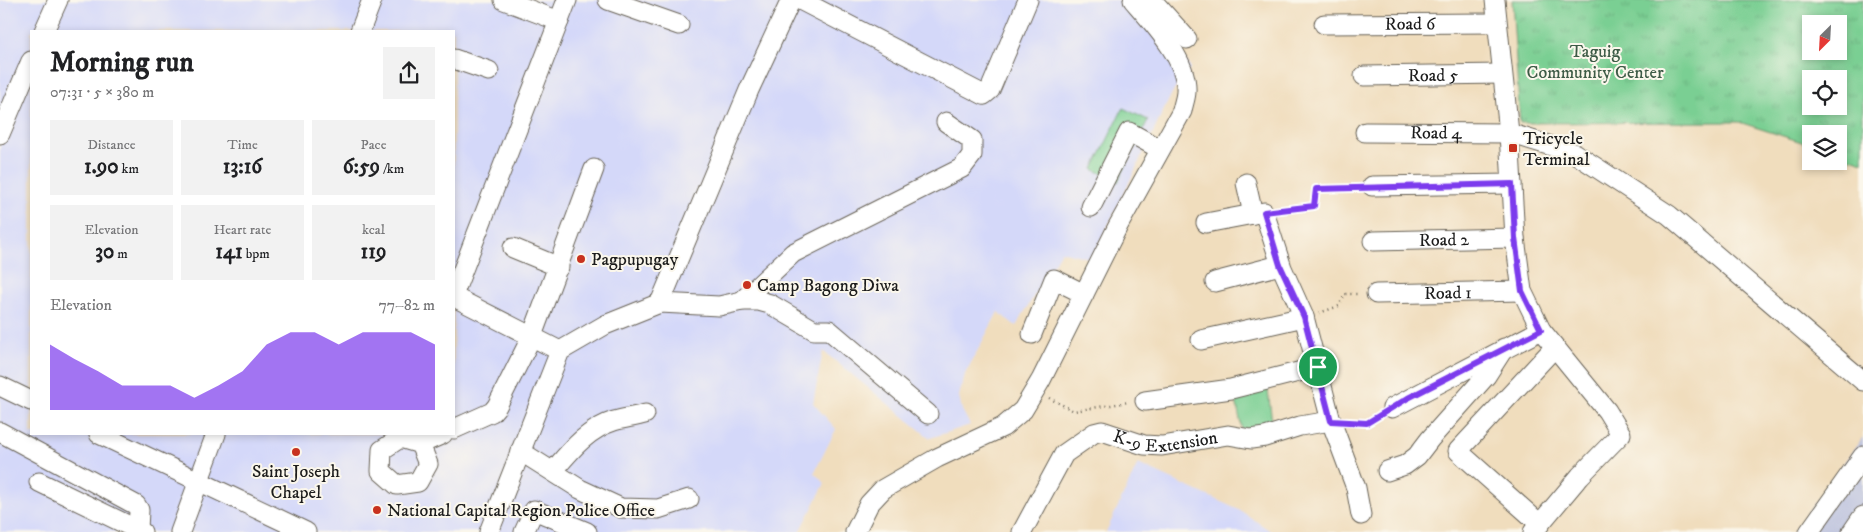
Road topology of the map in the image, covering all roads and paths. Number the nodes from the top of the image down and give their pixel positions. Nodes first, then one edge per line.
1 (58, 0) edge
2 (504, 0) edge
3 (567, 0) edge
4 (608, 0) edge
5 (791, 0) edge
6 (1028, 0) edge
7 (1133, 0) edge
8 (1152, 0) edge
9 (1495, 0) edge
10 (367, 1) edge
11 (812, 3) edge
12 (559, 21) junction
13 (1496, 23) junction
14 (1324, 24) dead end
15 (679, 25) dead end
16 (44, 30) edge
17 (365, 30) edge
18 (1187, 38) dead end
19 (455, 59) edge
20 (30, 66) edge
21 (489, 71) dead end
22 (1502, 74) junction
23 (1364, 76) dead end
24 (25, 90) edge
25 (946, 122) dead end
26 (1365, 132) dead end
27 (1509, 133) junction
28 (0, 134) edge
29 (1160, 149) junction
30 (594, 169) dead end
31 (1246, 183) dead end
32 (1512, 184) junction
33 (1372, 186) joint
34 (1091, 207) dead end
35 (1258, 213) junction
36 (1206, 223) dead end
37 (1515, 238) junction
38 (1373, 241) dead end
39 (513, 248) dead end
40 (1280, 265) junction
41 (559, 267) junction
42 (1215, 282) dead end
43 (455, 290) edge
44 (1522, 291) junction
45 (1084, 294) junction
46 (1376, 294) joint
47 (455, 298) edge
48 (742, 301) junction
49 (660, 303) junction
50 (1304, 317) junction
51 (1541, 330) junction
52 (1032, 334) dead end
53 (532, 336) junction
54 (1201, 340) dead end
55 (1504, 348) junction
56 (1554, 348) junction
57 (560, 351) junction
58 (1318, 367) junction
59 (1863, 381) edge
60 (0, 386) edge
61 (1035, 391) junction
62 (30, 401) edge
63 (1145, 401) joint
64 (1392, 408) joint
65 (645, 414) dead end
66 (928, 414) dead end
67 (1331, 421) junction
68 (455, 429) edge
69 (0, 432) edge
70 (101, 435) edge
71 (216, 435) edge
72 (441, 435) edge
73 (420, 444) dead end
74 (520, 451) junction
75 (1863, 456) edge
76 (554, 470) junction
77 (1387, 471) dead end
78 (38, 482) dead end
79 (199, 482) junction
80 (689, 499) dead end
81 (1361, 515) dead end
82 (1863, 516) edge
83 (1536, 528) edge
84 (140, 531) edge
85 (180, 532) edge
86 (306, 532) edge
87 (490, 532) edge
88 (524, 532) edge
89 (587, 532) edge
90 (855, 532) edge
91 (1022, 532) edge
92 (1810, 532) edge
93 (1852, 532) edge

1 - 16 street
2 - 12 street
3 - 12 street
4 - 15 street
5 - 49 street
6 - 11 street
7 - 29 street
8 - 18 street
9 - 13 street
10 - 17 street
12 - 43 street
13 - 14 street, Road 6
13 - 22 street
19 - 21 street
20 - 24 street
22 - 23 street, Road 5
22 - 27 street
24 - 28 street
25 - 48 street
26 - 27 street, Road 4
27 - 32 street
27 - 59 street, Road 4
29 - 34 street
29 - 45 street
30 - 41 street
31 - 35 street
32 - 33 street
32 - 37 street
33 - 35 path
35 - 36 street
35 - 40 street
37 - 38 street, Road 2
37 - 44 street
39 - 41 street
40 - 42 street
40 - 50 street
41 - 53 street
44 - 46 street, Road 1
44 - 51 street
45 - 52 street
45 - 61 street
46 - 50 path
47 - 53 street
48 - 49 street
48 - 66 street
49 - 57 street
50 - 54 street
50 - 58 street
51 - 55 street
51 - 56 street
53 - 57 street
53 - 68 street
55 - 64 street
55 - 77 street
56 - 83 street
56 - 83 street
57 - 74 street
58 - 63 street
58 - 67 street
60 - 62 street
61 - 63 path
61 - 90 street
64 - 67 path
65 - 76 street
67 - 81 street
67 - 91 street, K-9 Extension
69 - 84 street
70 - 79 street
71 - 79 street
72 - 73 street
74 - 76 street
74 - 87 street
75 - 92 street
76 - 80 street
78 - 84 street
79 - 85 street
79 - 86 street
82 - 93 street
88 - 89 street

